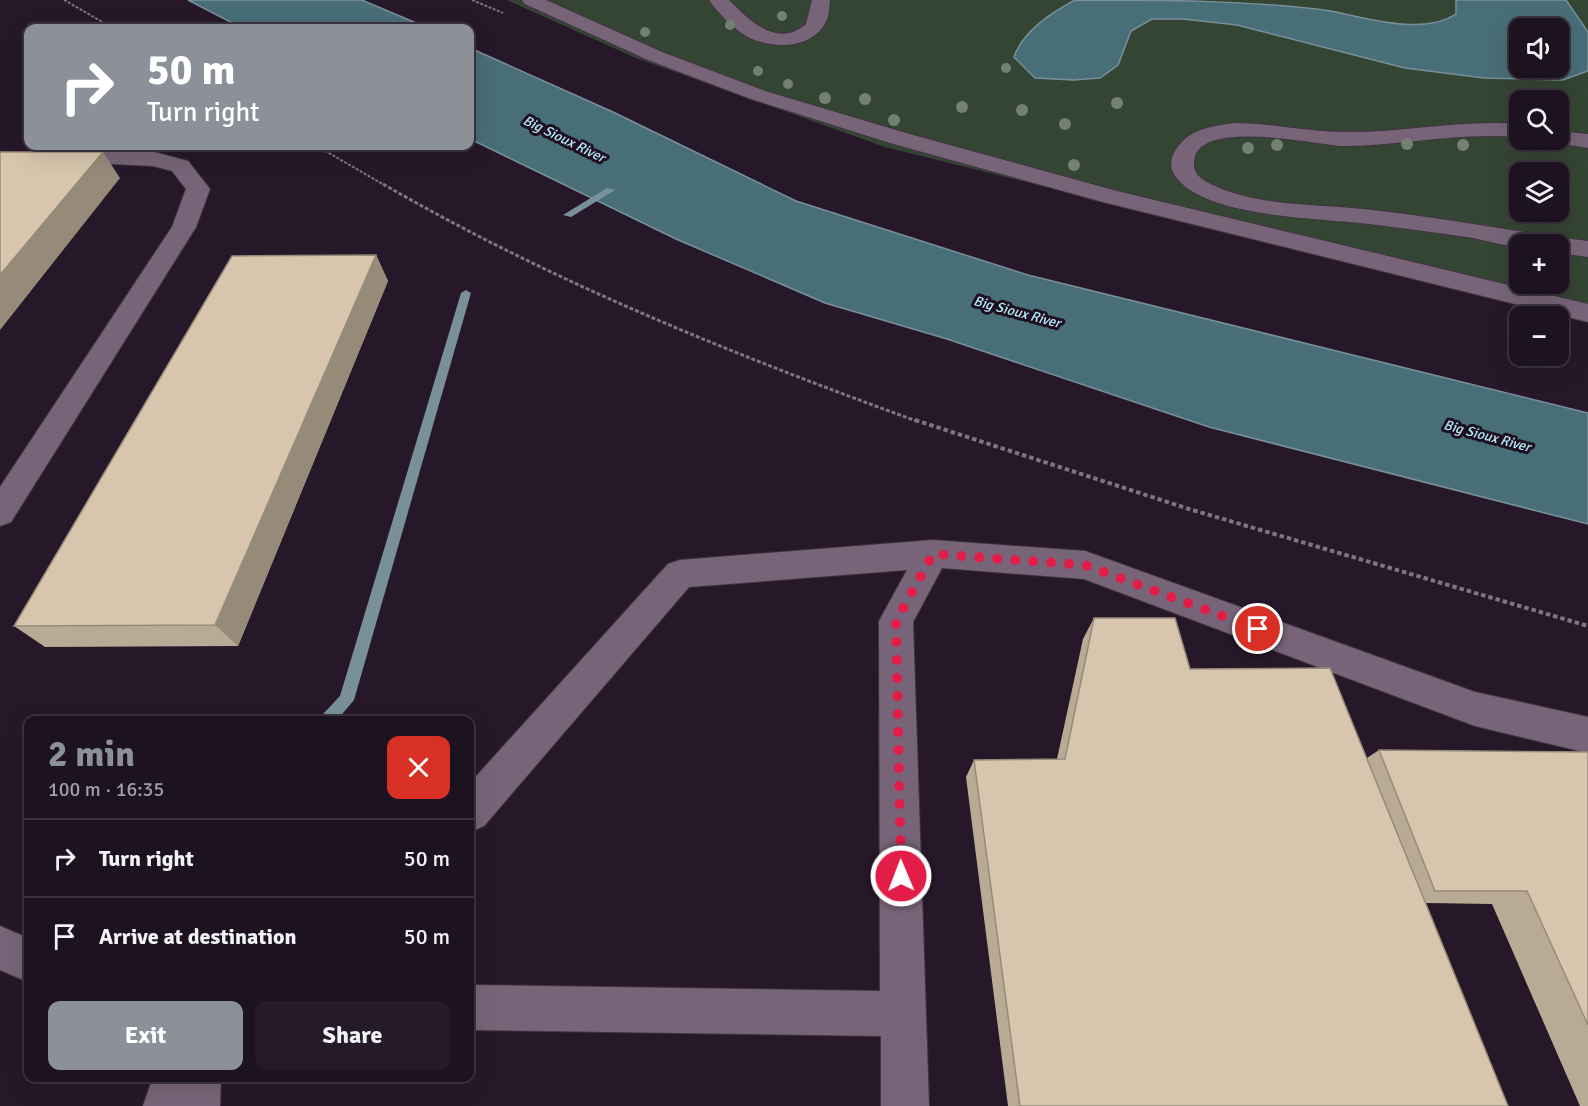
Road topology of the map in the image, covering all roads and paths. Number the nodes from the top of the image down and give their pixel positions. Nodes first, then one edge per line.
1 (64, 0) edge
2 (531, 0) edge
3 (718, 0) edge
4 (821, 0) edge
5 (106, 24) edge
6 (1509, 131) edge
7 (1569, 138) edge
8 (1588, 141) edge
9 (324, 150) edge
10 (101, 158) edge
11 (1509, 237) edge
12 (1569, 246) edge
13 (1588, 249) edge
14 (1588, 313) edge
15 (0, 513) edge
16 (933, 554) junction
17 (1588, 626) edge
18 (1588, 735) edge
19 (474, 807) edge
20 (0, 948) edge
21 (24, 958) edge
22 (474, 1008) edge
23 (904, 1014) junction
24 (175, 1082) edge
25 (197, 1082) edge
26 (167, 1106) edge
27 (196, 1106) edge
28 (905, 1106) edge

1 - 5 path
2 - 14 street
3 - 4 street
6 - 11 street
7 - 8 street
9 - 17 path
10 - 15 street
12 - 13 street
16 - 18 street
16 - 19 street
16 - 23 street
20 - 21 street
22 - 23 street
23 - 28 street
24 - 26 street
25 - 27 street

